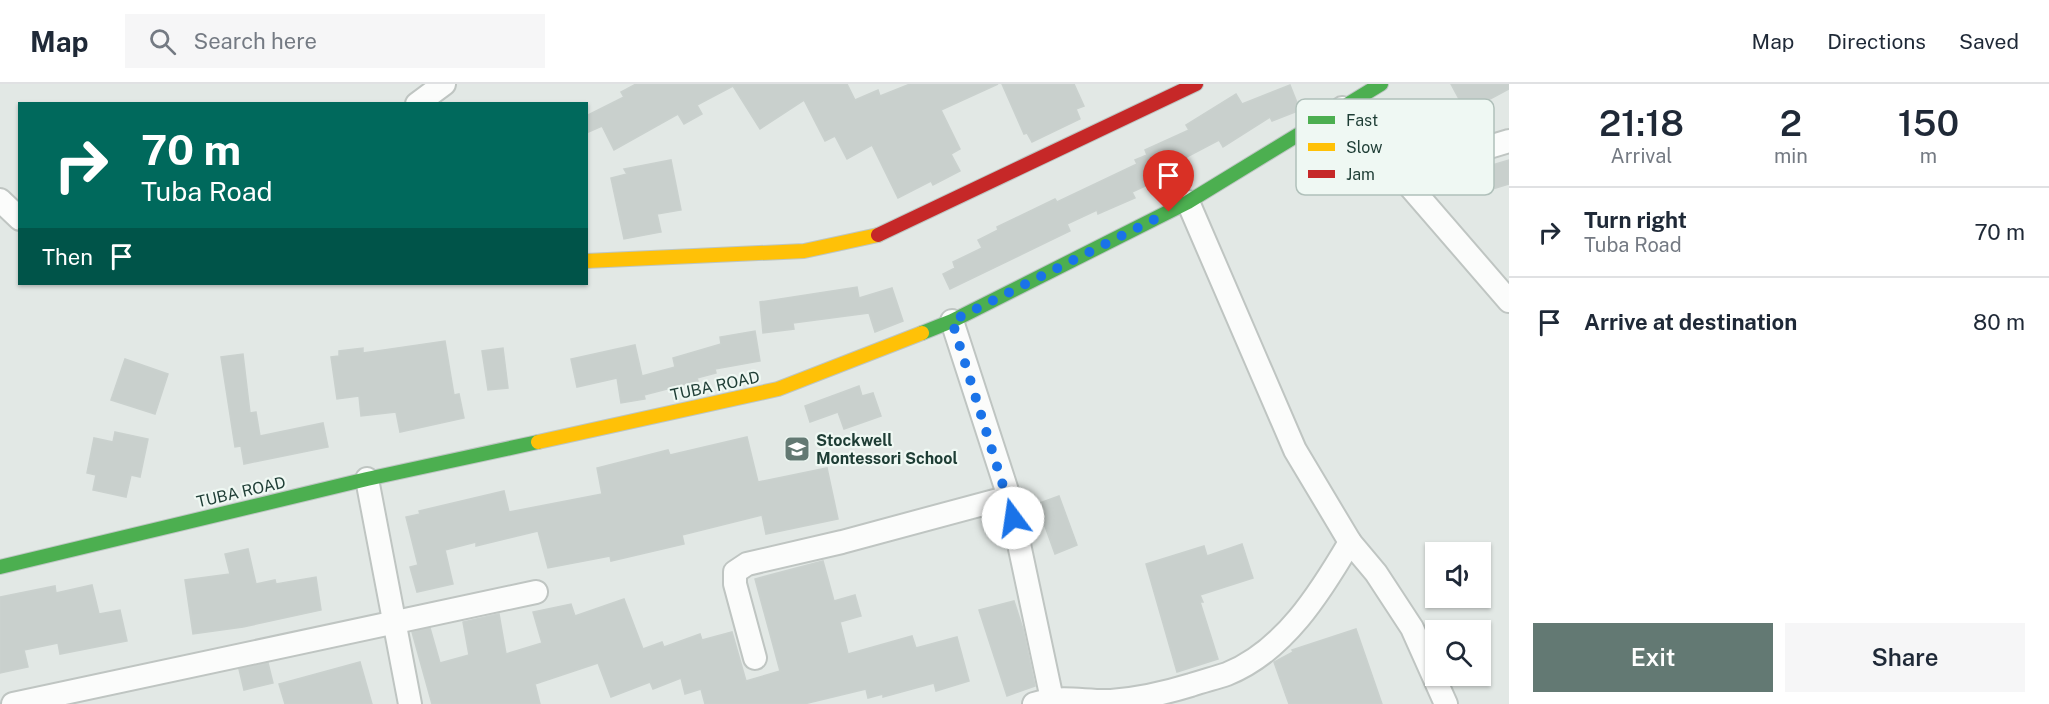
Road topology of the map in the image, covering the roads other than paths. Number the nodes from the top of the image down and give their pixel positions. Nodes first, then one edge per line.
1 (444, 84) edge
2 (1196, 84) edge
3 (1381, 84) edge
4 (1357, 99) edge
5 (420, 102) edge
6 (1296, 136) edge
7 (1509, 141) edge
8 (1494, 146) edge
9 (1417, 195) edge
10 (0, 200) edge
11 (1188, 202) junction
12 (18, 217) edge
13 (588, 261) edge
14 (1509, 301) edge
15 (952, 321) junction
16 (367, 479) junction
17 (1009, 497) junction
18 (1350, 542) junction
19 (0, 567) edge
20 (536, 592) dead end
21 (394, 621) junction
22 (755, 658) dead end
23 (1046, 702) edge
24 (13, 704) edge
25 (410, 704) edge
26 (1446, 704) edge

1 - 5 street
2 - 13 street
3 - 4 street, TUBA ROAD
6 - 11 street, TUBA ROAD
7 - 8 street
9 - 14 street
10 - 12 street
11 - 15 street, TUBA ROAD
11 - 18 street
15 - 16 street, TUBA ROAD
15 - 17 street
16 - 19 street, TUBA ROAD
16 - 21 street
17 - 22 street
17 - 23 street
18 - 23 street
18 - 26 street
20 - 21 street
21 - 24 street
21 - 25 street

